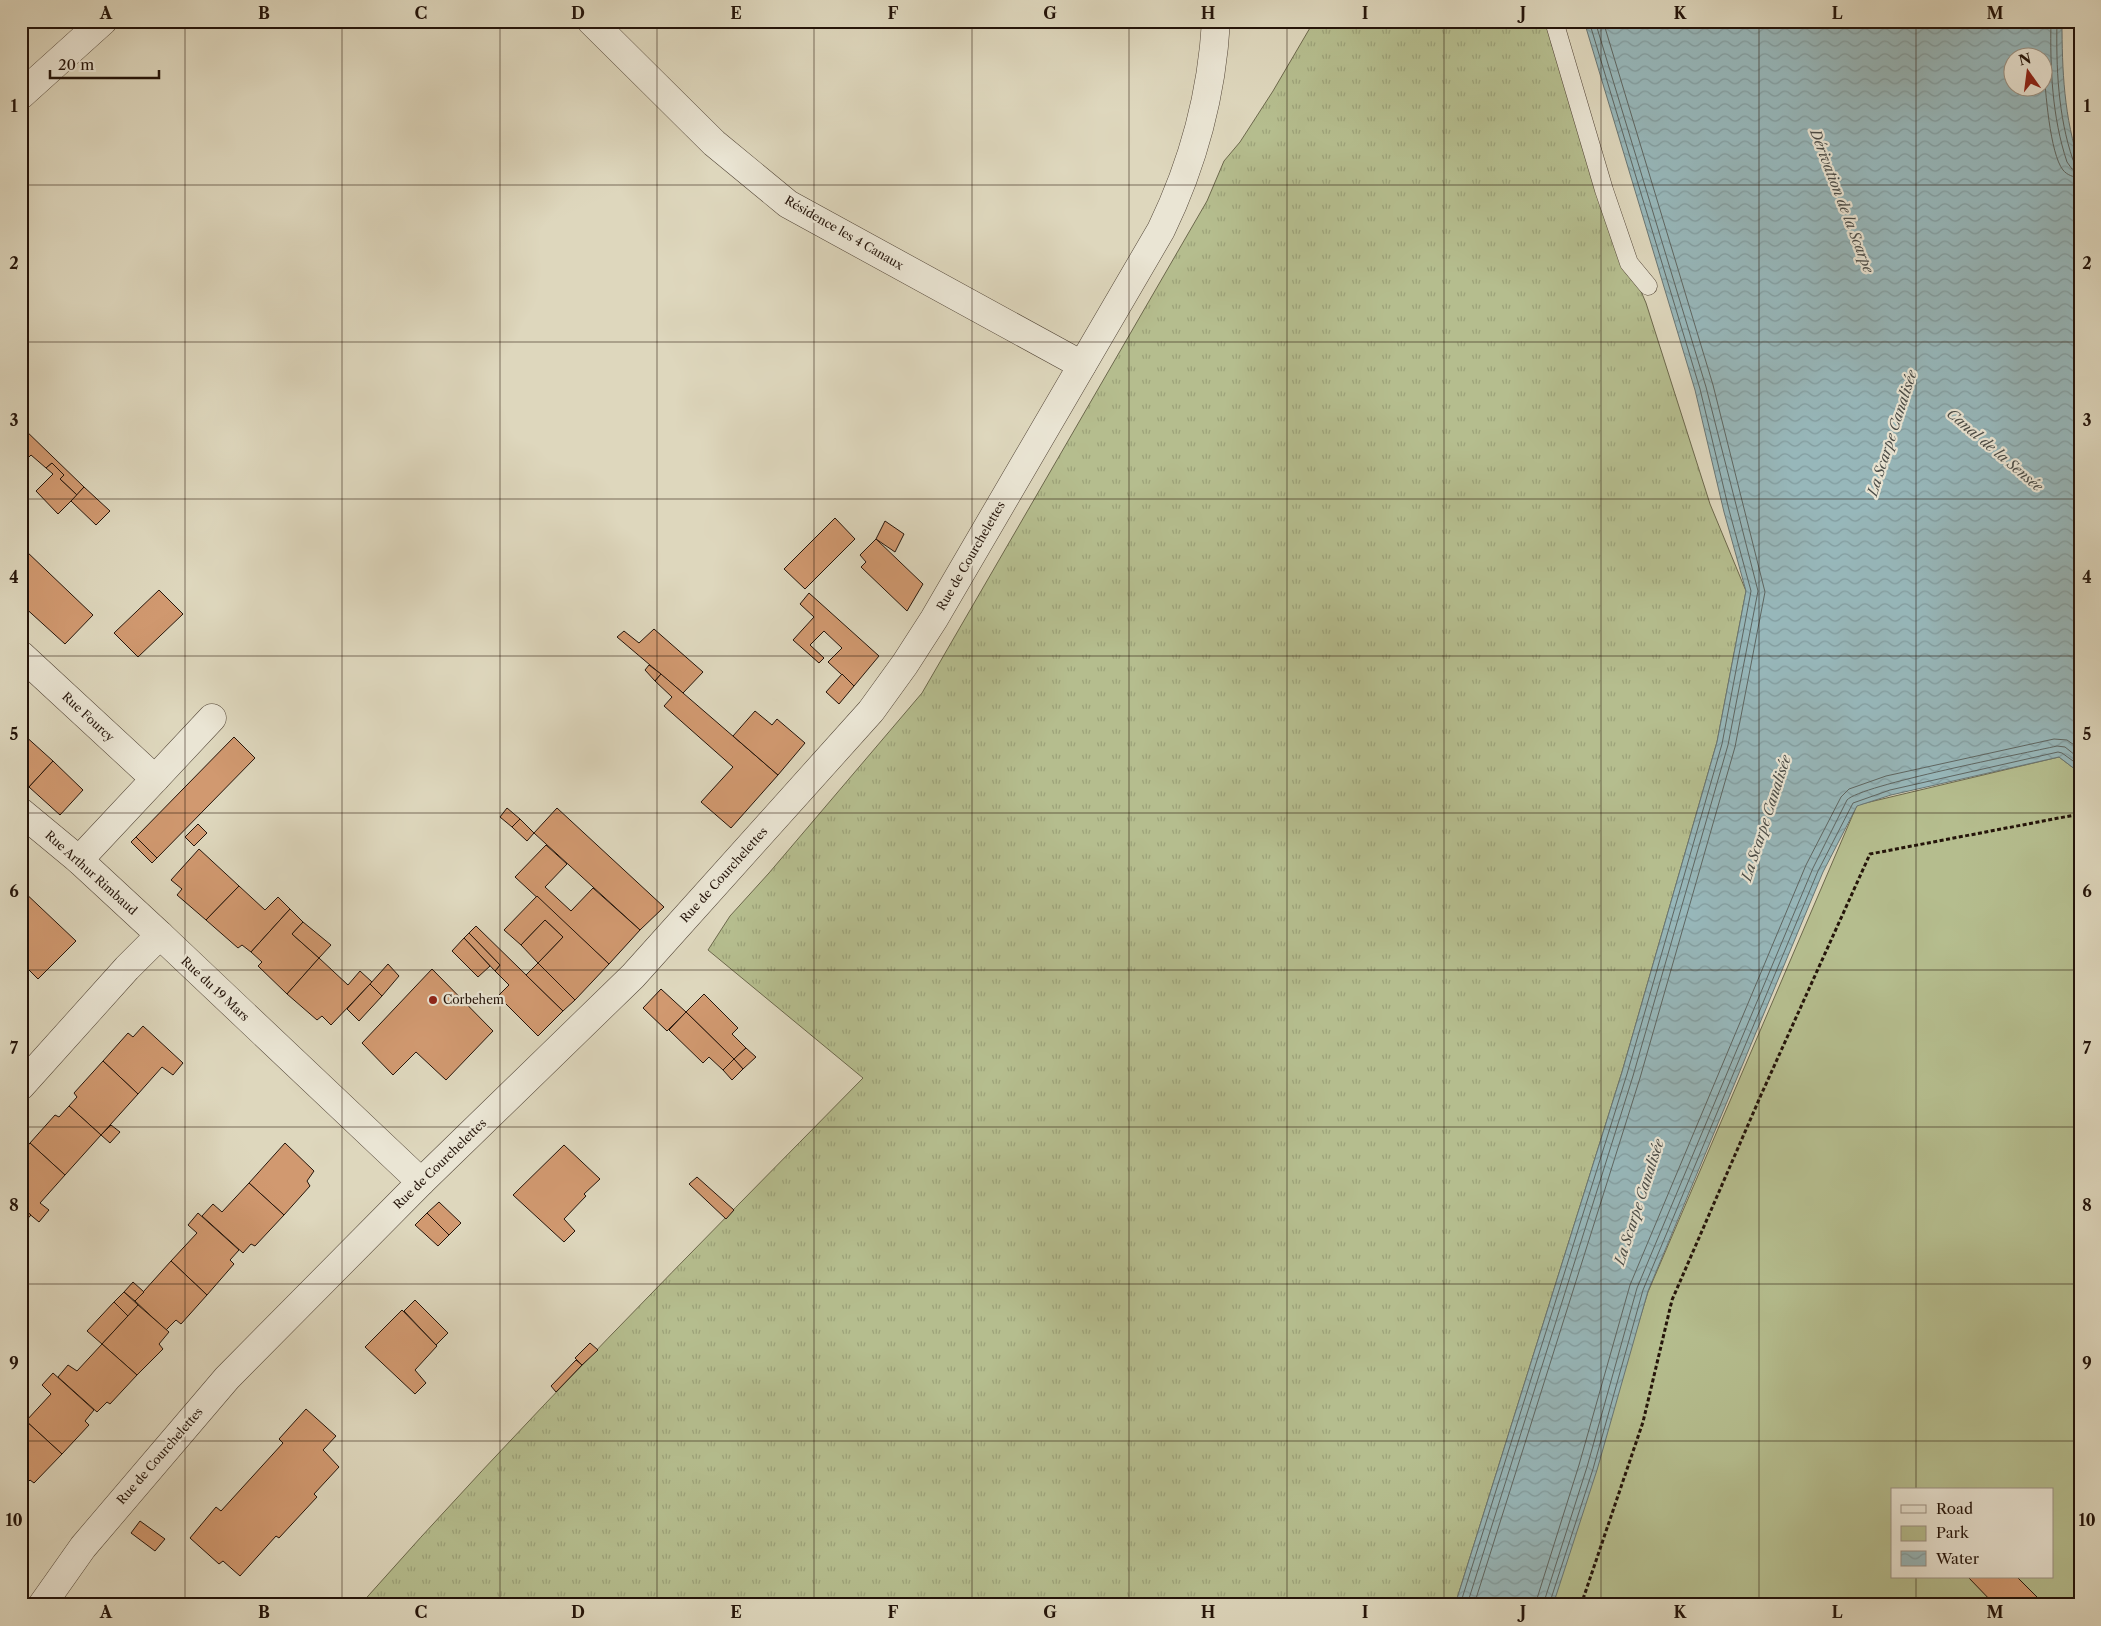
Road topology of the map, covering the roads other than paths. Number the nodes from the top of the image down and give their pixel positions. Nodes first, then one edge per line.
1 (103, 21) edge
2 (590, 21) edge
3 (1216, 21) edge
4 (1554, 21) edge
5 (21, 95) edge
6 (1648, 286) dead end
7 (1082, 366) junction
8 (21, 655) edge
9 (212, 718) dead end
10 (155, 779) junction
11 (21, 812) edge
12 (79, 860) junction
13 (160, 935) junction
14 (21, 1086) edge
15 (421, 1182) junction
16 (42, 1605) edge

1 - 5 street
2 - 7 street, Résidence les 4 Canaux
3 - 7 street, Rue de Courchelettes
4 - 6 lane
7 - 15 street, Rue de Courchelettes
8 - 10 street, Rue Fourcy
9 - 10 street
10 - 12 street
11 - 12 street, Rue Arthur Rimbaud
12 - 13 street, Rue Arthur Rimbaud
13 - 14 street
13 - 15 street, Rue du 19 Mars
15 - 16 street, Rue de Courchelettes

